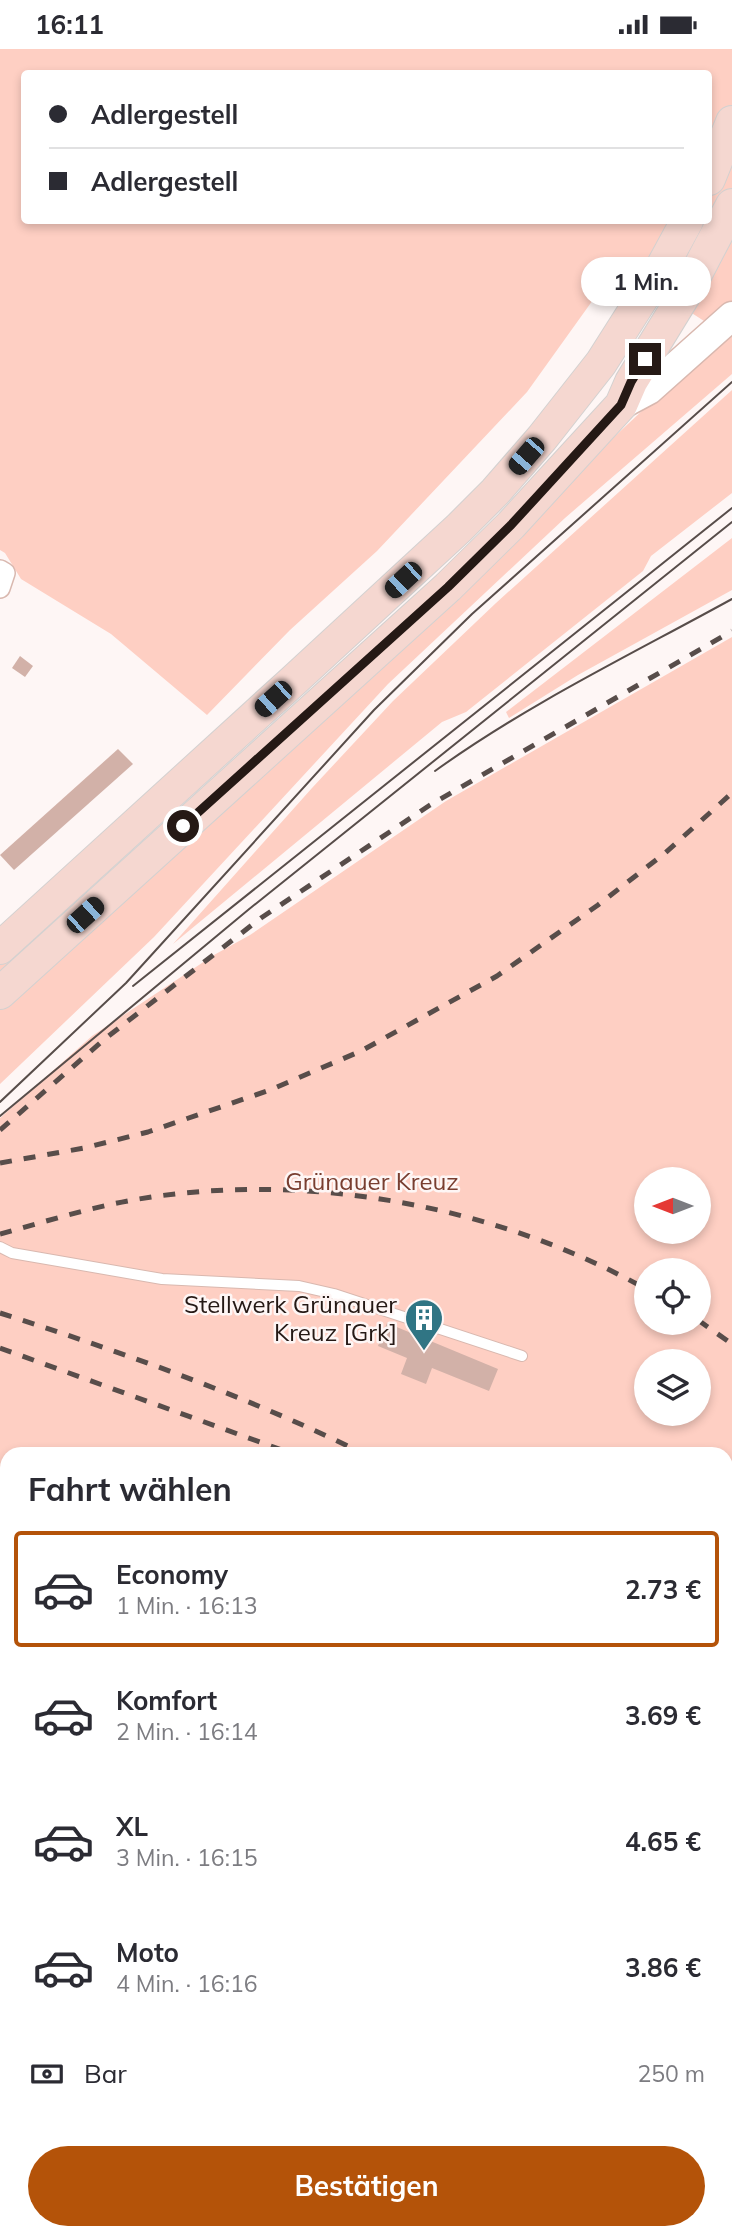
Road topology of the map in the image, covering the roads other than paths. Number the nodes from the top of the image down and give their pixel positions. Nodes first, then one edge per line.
1 (732, 122) edge
2 (712, 172) edge
3 (732, 205) edge
4 (685, 224) edge
5 (732, 316) edge
6 (621, 405) junction
7 (160, 801) junction
8 (183, 826) junction
9 (0, 948) edge
10 (0, 993) edge
11 (0, 1247) edge
12 (522, 1356) dead end

1 - 2 main road
3 - 6 main road
4 - 7 main road
5 - 6 main road
6 - 8 main road
7 - 8 main road
7 - 9 main road
8 - 10 main road
11 - 12 lane

